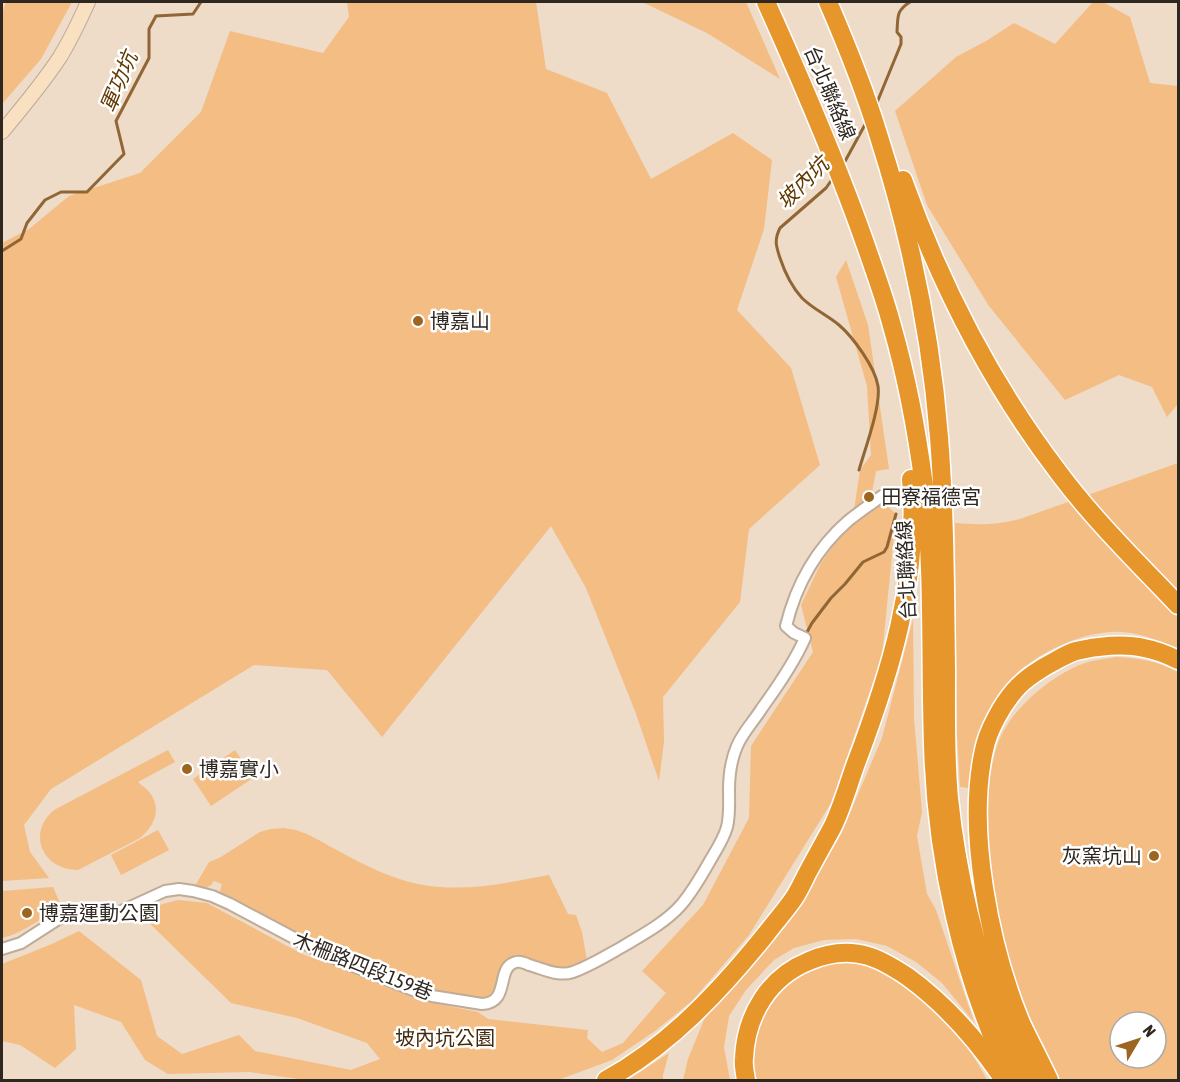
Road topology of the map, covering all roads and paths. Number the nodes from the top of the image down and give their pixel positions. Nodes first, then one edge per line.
1 (88, 2) edge
2 (766, 2) edge
3 (829, 2) edge
4 (2, 132) edge
5 (878, 279) junction
6 (882, 496) dead end
7 (1179, 605) edge
8 (1179, 660) edge
9 (939, 746) junction
10 (2, 949) edge
11 (606, 1080) edge
12 (746, 1080) edge
13 (1005, 1080) edge
14 (1012, 1080) edge
15 (1030, 1080) edge
16 (1049, 1080) edge

1 - 4 main road
2 - 5 highway, 台北聯絡線
3 - 7 highway
3 - 9 highway, 台北聯絡線
5 - 9 highway, 台北聯絡線
5 - 11 highway
6 - 10 street, 木柵路四段159巷
8 - 16 highway
9 - 14 highway, 台北聯絡線
9 - 15 highway, 台北聯絡線
12 - 13 highway

